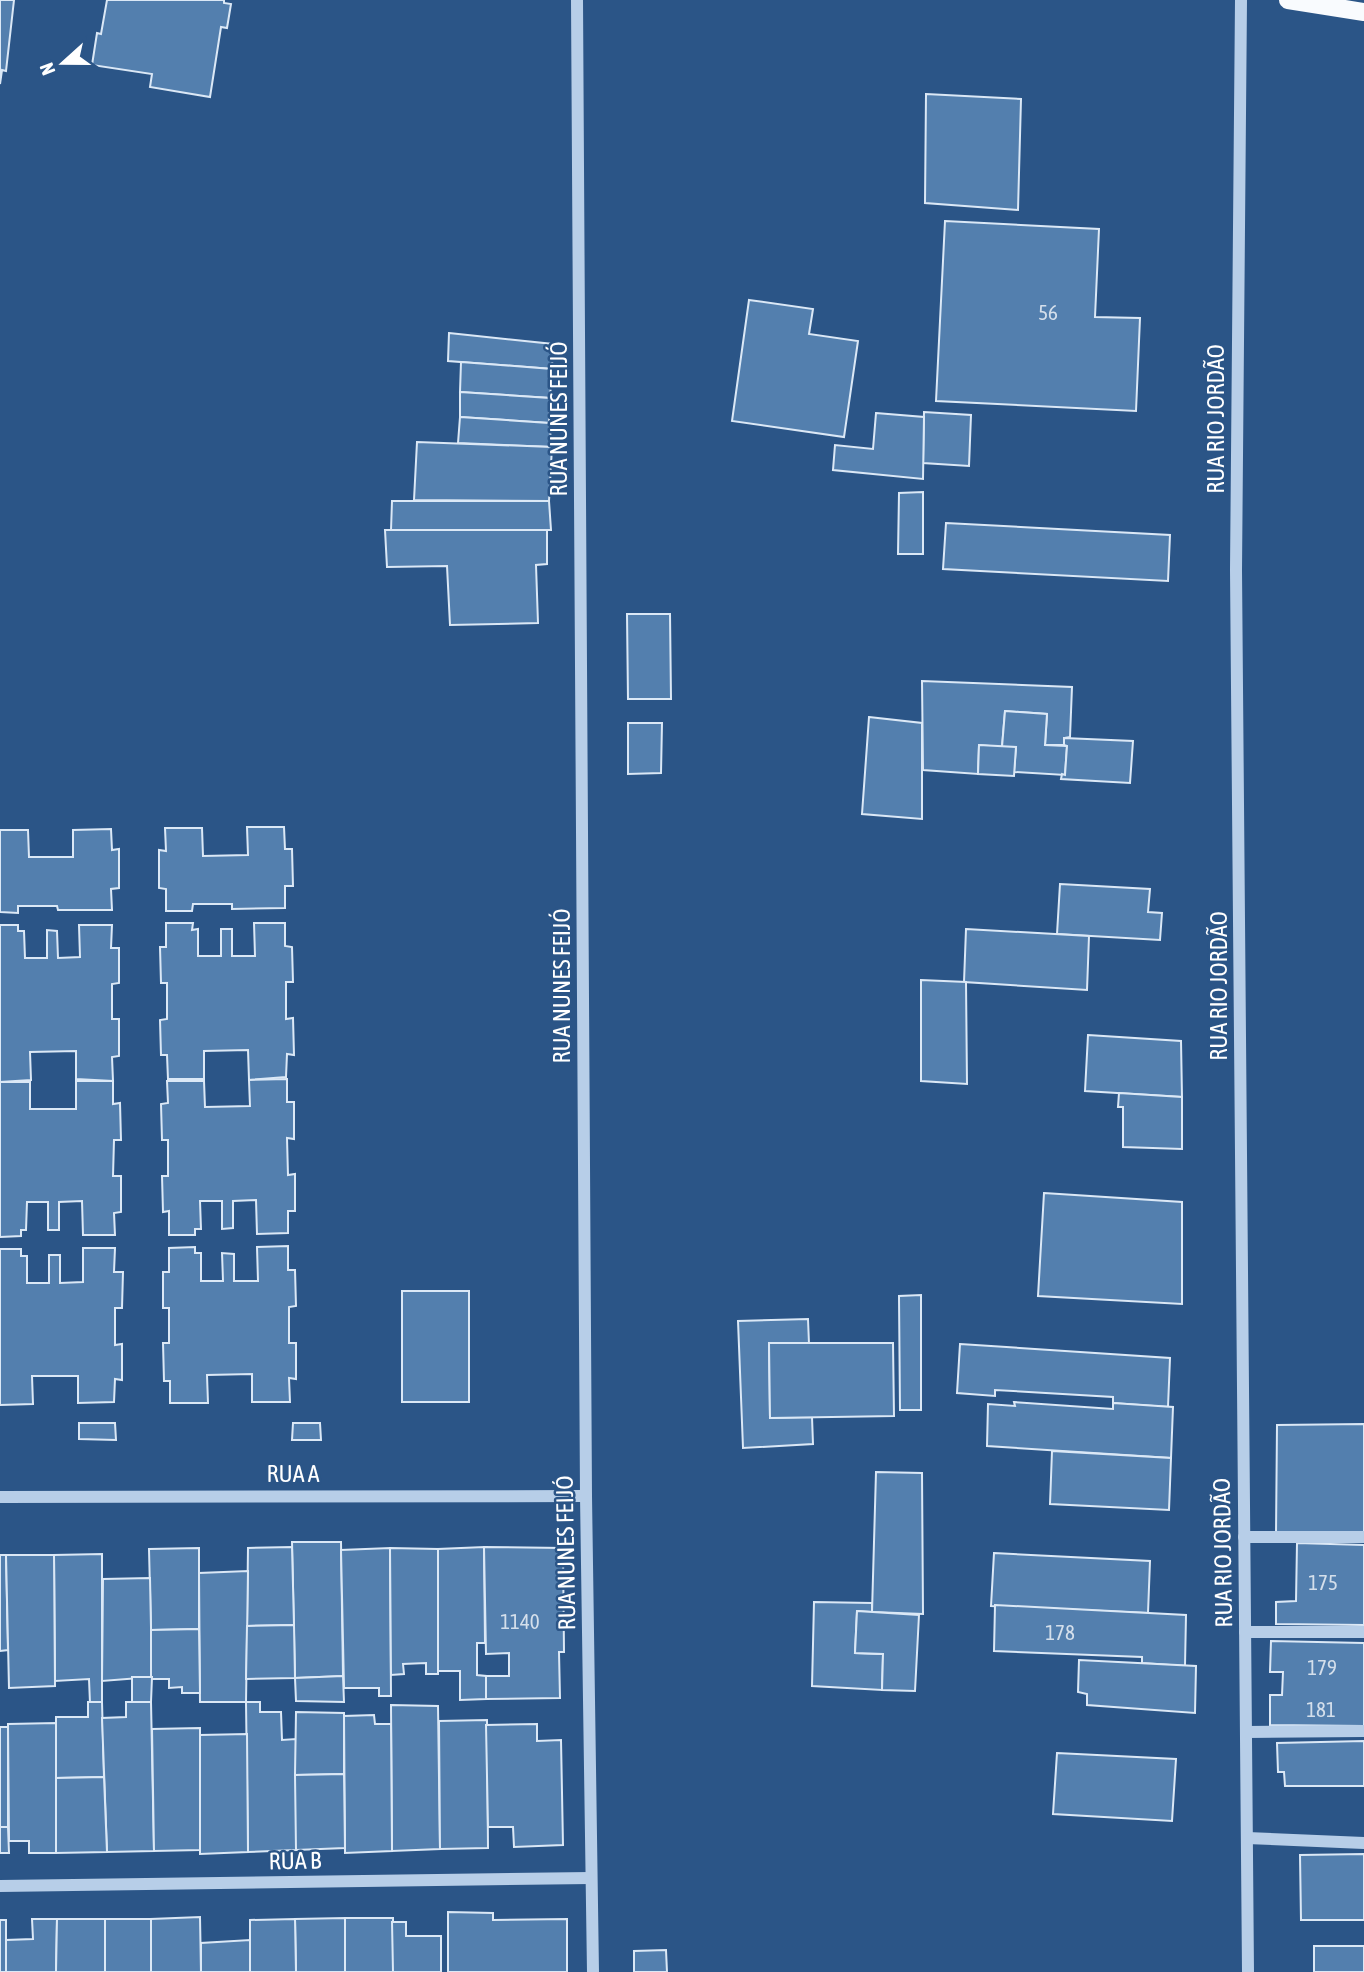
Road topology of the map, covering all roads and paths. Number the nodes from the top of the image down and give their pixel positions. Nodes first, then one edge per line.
1 (577, 0) edge
2 (1241, 0) edge
3 (1288, 0) edge
4 (1364, 12) edge
5 (586, 1496) junction
6 (0, 1497) edge
7 (1244, 1537) junction
8 (1364, 1537) edge
9 (1245, 1632) junction
10 (1364, 1632) edge
11 (1364, 1731) edge
12 (1246, 1732) junction
13 (1247, 1838) junction
14 (1364, 1843) edge
15 (591, 1878) junction
16 (0, 1886) edge
17 (593, 1972) edge
18 (1248, 1972) edge

1 - 5 street, RUA NUNES FEIJÓ
2 - 7 street, RUA RIO JORDÃO
3 - 4 main road
5 - 6 street, RUA A
5 - 15 street, RUA NUNES FEIJÓ
7 - 8 street
7 - 9 street, RUA RIO JORDÃO
9 - 10 street
9 - 12 street, RUA RIO JORDÃO
11 - 12 street
12 - 13 street, RUA RIO JORDÃO
13 - 14 street
13 - 18 street, RUA RIO JORDÃO
15 - 16 street, RUA B
15 - 17 street, RUA NUNES FEIJÓ

